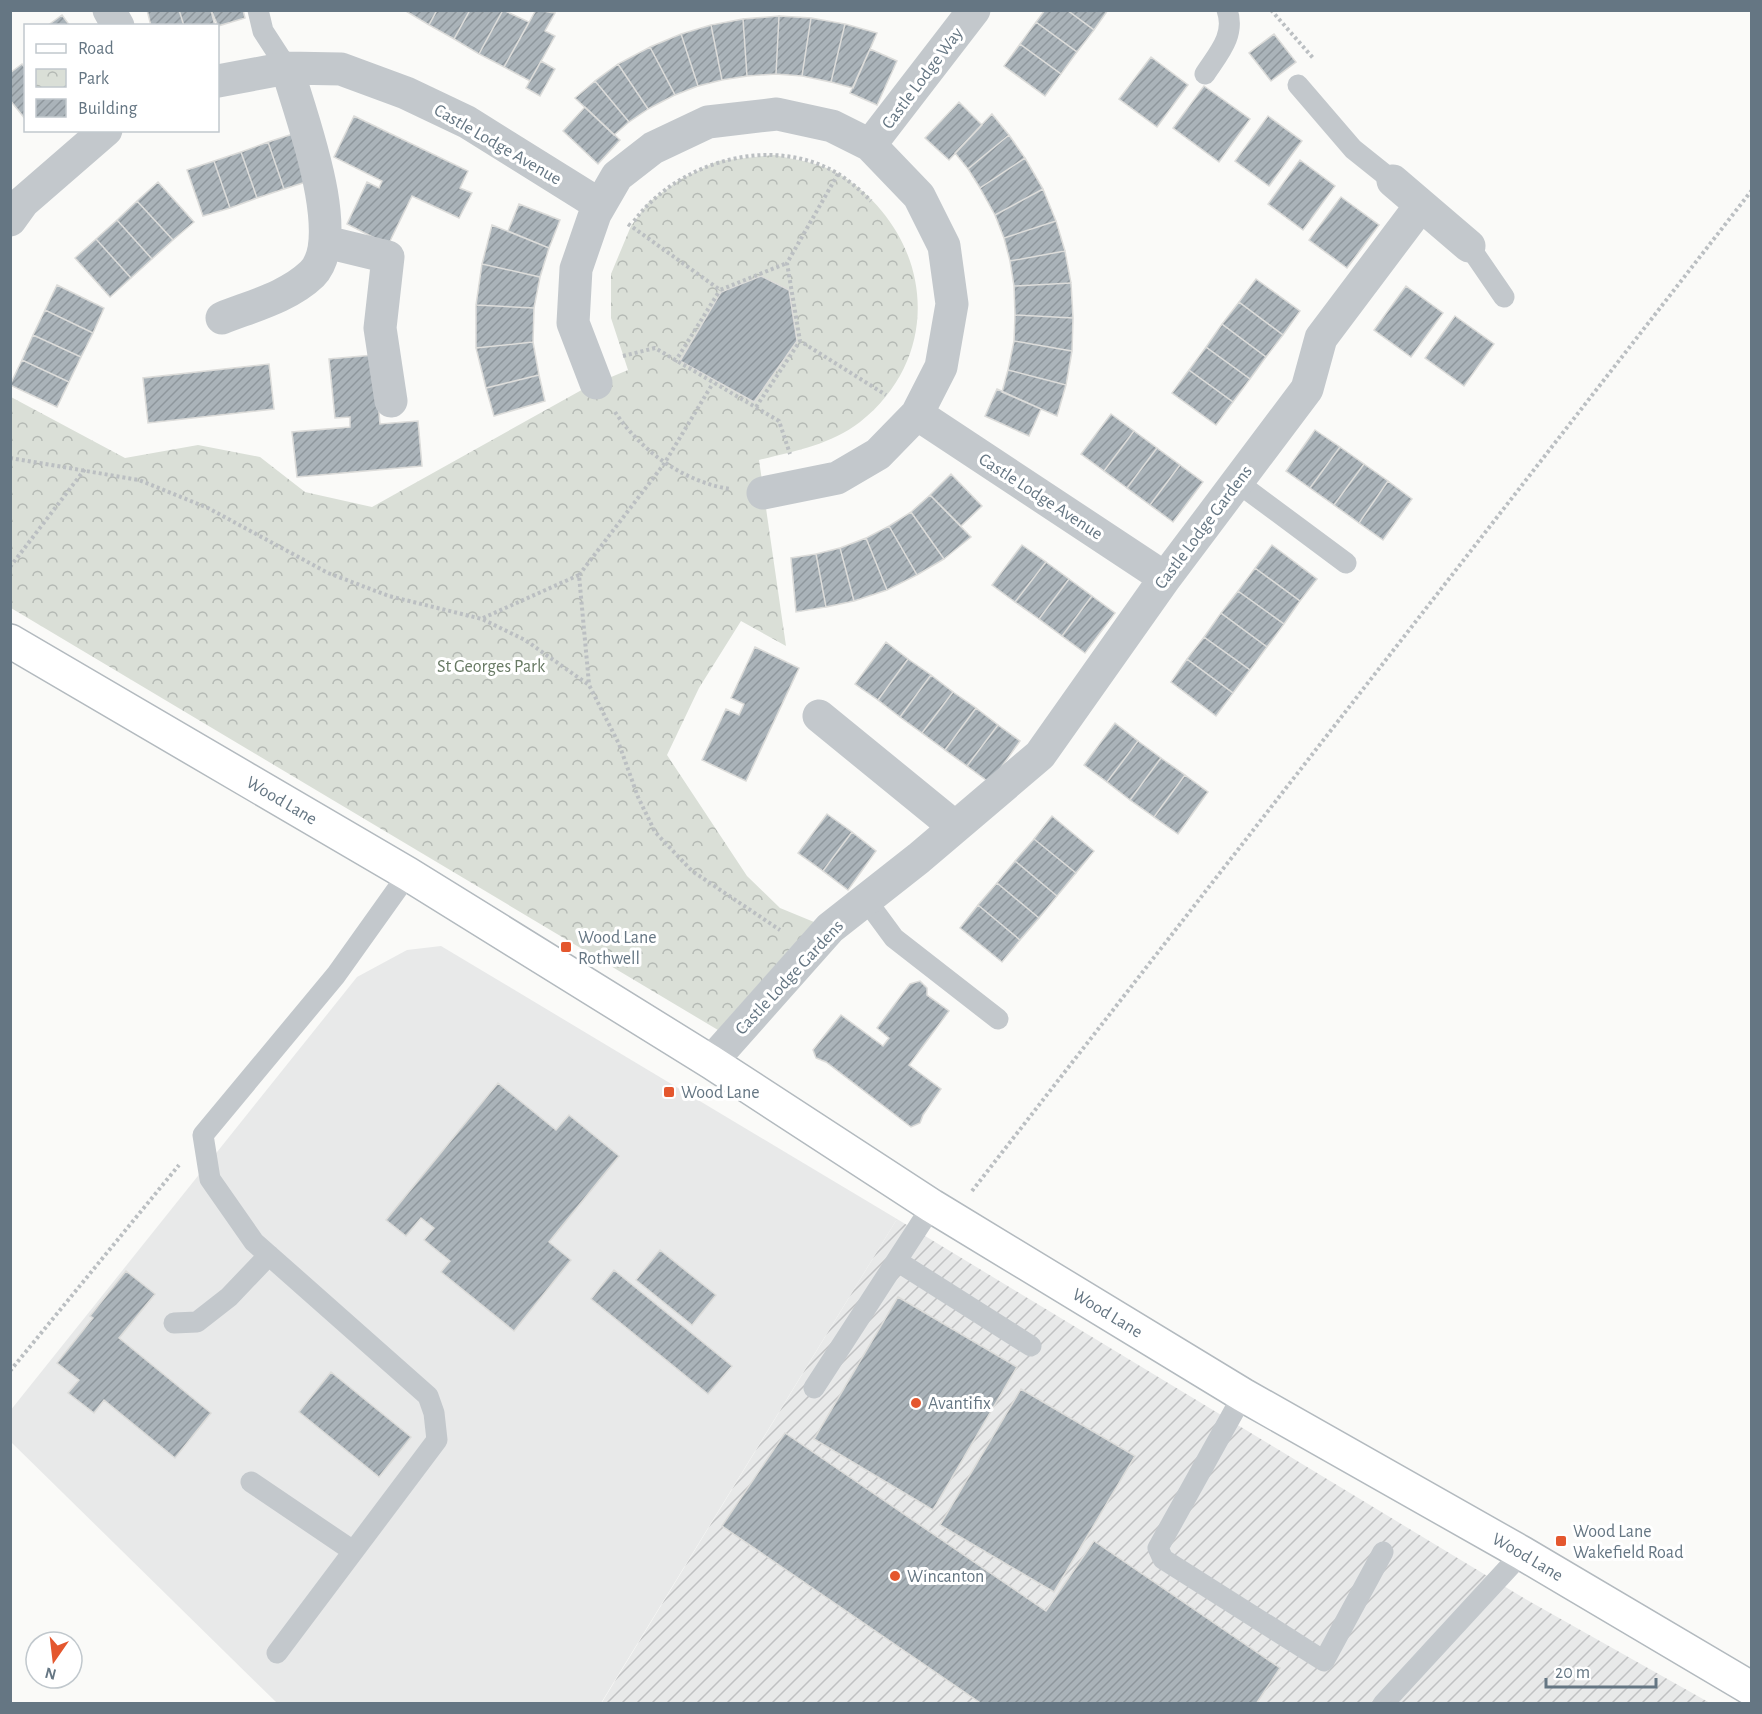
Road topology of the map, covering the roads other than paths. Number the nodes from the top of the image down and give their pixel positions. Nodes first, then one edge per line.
1 (109, 10) edge
2 (258, 10) edge
3 (974, 10) edge
4 (1227, 10) edge
5 (117, 24) edge
6 (287, 68) junction
7 (1205, 74) dead end
8 (219, 81) edge
9 (1298, 85) dead end
10 (104, 132) edge
11 (864, 143) junction
12 (1393, 181) joint
13 (600, 205) junction
14 (1421, 205) junction
15 (10, 220) edge
16 (326, 242) junction
17 (1469, 246) joint
18 (1504, 297) dead end
19 (222, 318) dead end
20 (593, 375) road end
21 (391, 401) dead end
22 (917, 414) junction
23 (1237, 482) junction
24 (764, 493) road end
25 (1346, 563) dead end
26 (1165, 578) junction
27 (10, 641) edge
28 (819, 716) dead end
29 (955, 827) junction
30 (408, 874) junction
31 (866, 900) junction
32 (998, 1019) dead end
33 (711, 1062) junction
34 (942, 1211) junction
35 (269, 1255) junction
36 (897, 1261) junction
37 (174, 1323) dead end
38 (1031, 1346) dead end
39 (814, 1388) dead end
40 (1243, 1395) junction
41 (251, 1482) dead end
42 (354, 1551) junction
43 (1383, 1552) dead end
44 (1522, 1553) junction
45 (277, 1653) dead end
46 (1752, 1689) edge
47 (1383, 1704) edge

1 - 5 street
2 - 6 lane
3 - 11 street, Castle Lodge Way
4 - 7 lane
6 - 8 street, Castle Lodge Avenue
6 - 13 street, Castle Lodge Avenue
6 - 16 street
9 - 12 lane
10 - 15 street
11 - 13 street
11 - 22 street
12 - 14 street
13 - 20 street
14 - 17 street
14 - 23 street, Castle Lodge Gardens
16 - 19 street
16 - 21 street
17 - 18 lane
22 - 24 street
22 - 26 street, Castle Lodge Avenue
23 - 25 lane
23 - 26 street, Castle Lodge Gardens
26 - 29 street, Castle Lodge Gardens
27 - 30 street, Wood Lane
28 - 29 street
29 - 31 street, Castle Lodge Gardens
30 - 33 street, Wood Lane
30 - 35 lane
31 - 32 lane
31 - 33 street, Castle Lodge Gardens
33 - 34 street, Wood Lane
34 - 36 lane
34 - 40 street, Wood Lane
35 - 37 lane
35 - 42 lane
36 - 38 lane
36 - 39 lane
40 - 43 lane
40 - 44 street, Wood Lane
41 - 42 lane
42 - 45 lane
44 - 46 street, Wood Lane
44 - 47 lane

